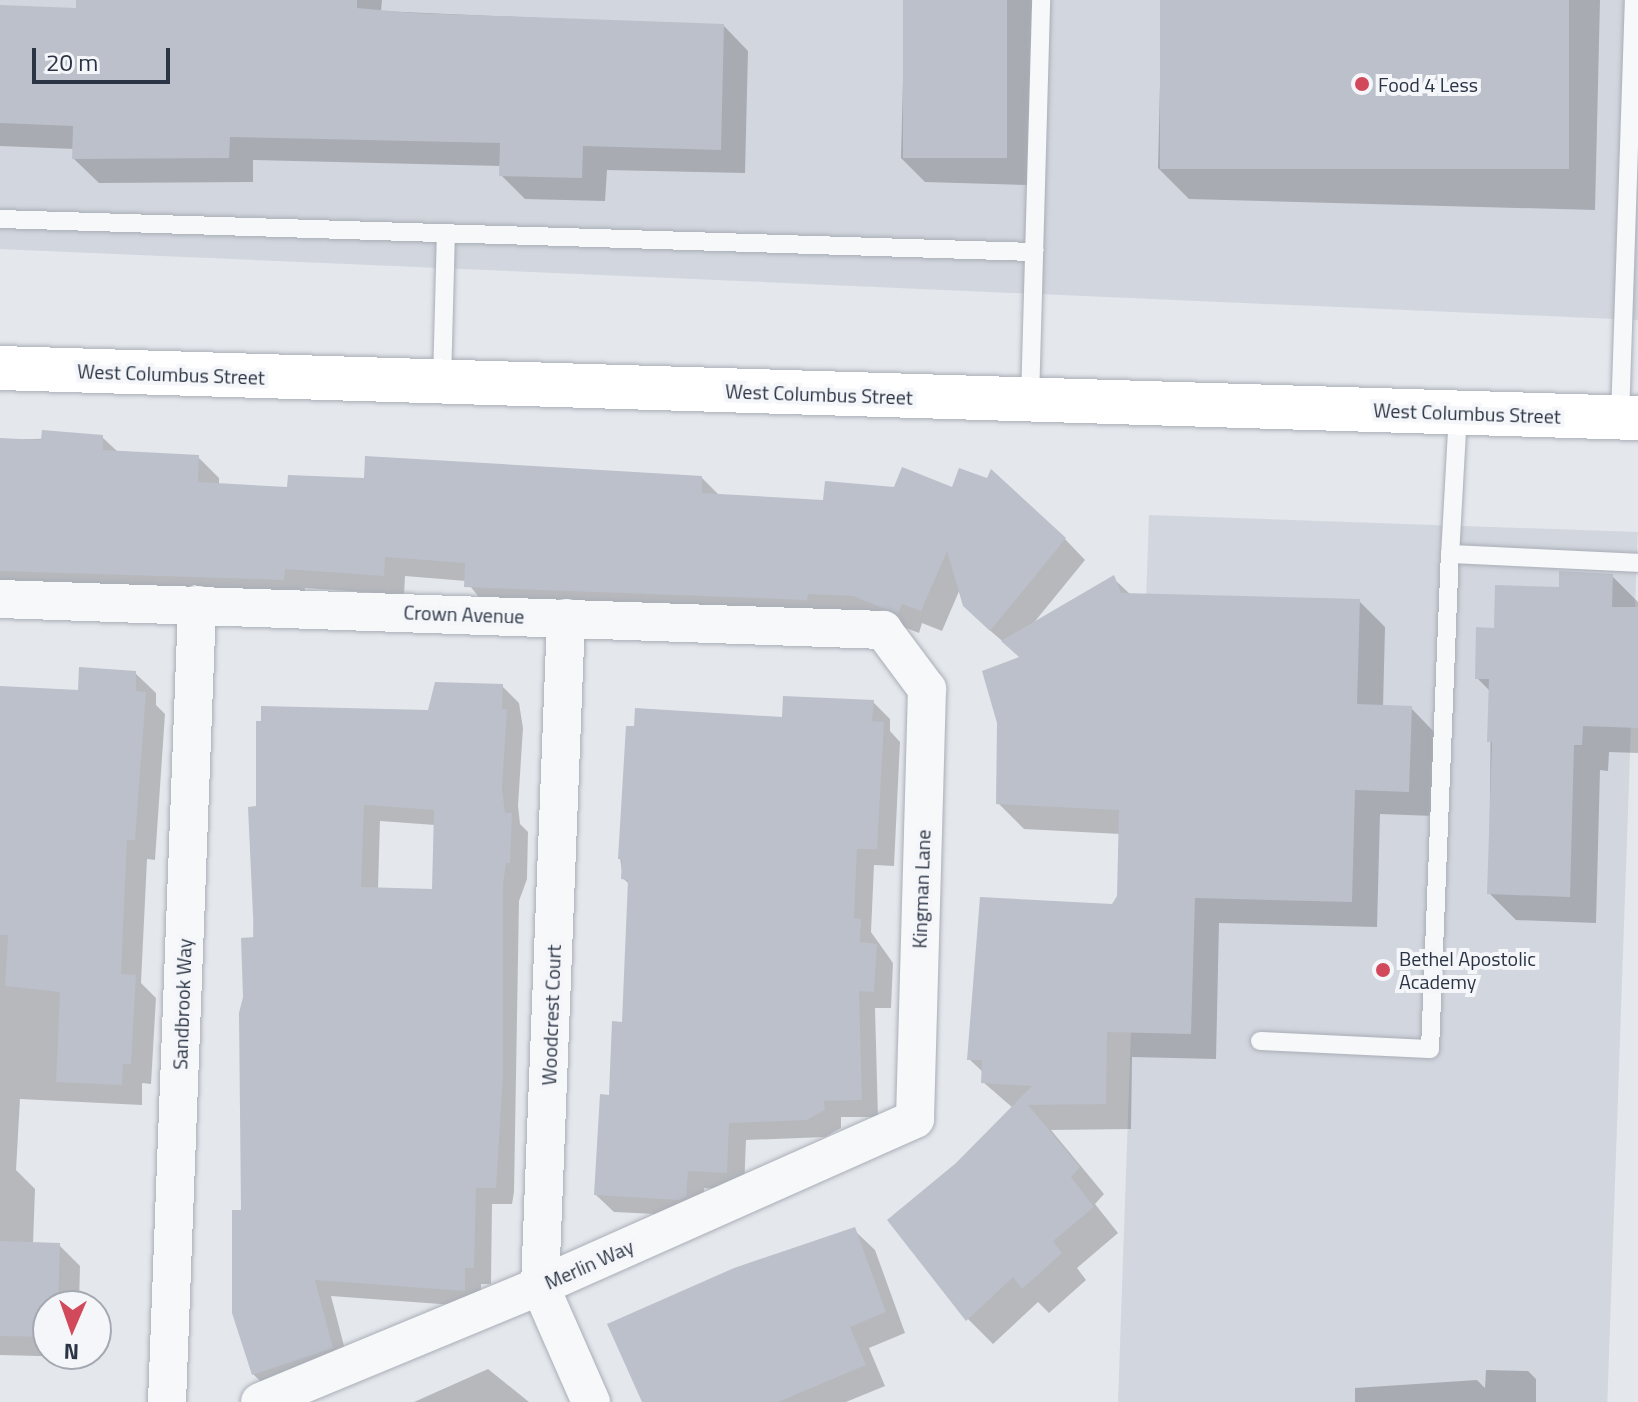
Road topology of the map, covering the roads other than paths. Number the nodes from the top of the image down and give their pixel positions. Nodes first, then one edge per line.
1 (1041, 0) edge
2 (1634, 0) edge
3 (0, 219) edge
4 (1632, 224) edge
5 (446, 233) junction
6 (1034, 252) junction
7 (0, 368) edge
8 (442, 382) junction
9 (1030, 400) junction
10 (1458, 413) junction
11 (1629, 418) edge
12 (1450, 554) junction
13 (1638, 563) edge
14 (0, 599) edge
15 (197, 605) junction
16 (566, 618) junction
17 (913, 664) joint
18 (1260, 1041) dead end
19 (915, 1119) joint
20 (540, 1286) junction
21 (167, 1402) edge
22 (260, 1402) edge
23 (591, 1402) edge

1 - 6 lane
2 - 4 lane
3 - 5 lane
4 - 11 lane
5 - 6 lane
5 - 8 lane
6 - 9 lane
7 - 8 main road, West Columbus Street
8 - 9 main road, West Columbus Street
9 - 10 main road, West Columbus Street
10 - 11 main road, West Columbus Street
10 - 12 lane
12 - 13 lane
12 - 18 lane
14 - 15 street, Crown Avenue
15 - 16 street, Crown Avenue
15 - 21 street, Sandbrook Way
16 - 17 street, Crown Avenue
16 - 20 street, Woodcrest Court
17 - 19 street, Kingman Lane
19 - 20 street, Merlin Way
20 - 22 street, Merlin Way
20 - 23 street, Woodcrest Court

